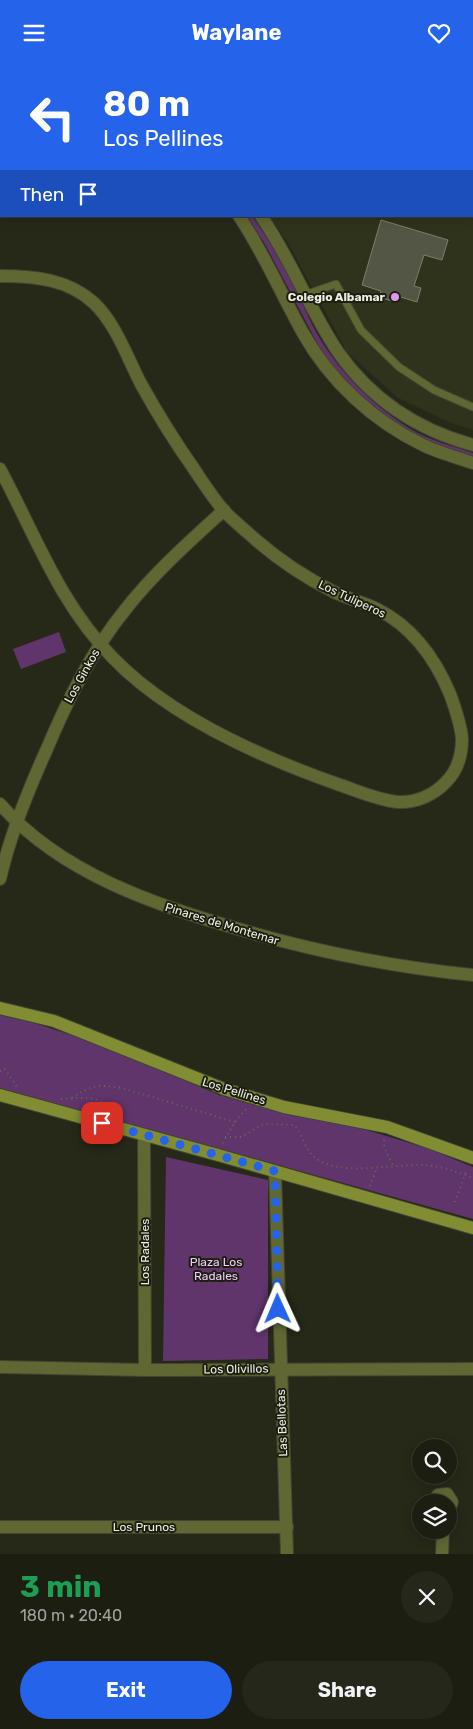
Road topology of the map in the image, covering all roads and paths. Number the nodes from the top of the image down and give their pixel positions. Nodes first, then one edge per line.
1 (240, 217) edge
2 (262, 217) edge
3 (0, 276) edge
4 (307, 294) junction
5 (473, 407) edge
6 (473, 445) edge
7 (473, 463) edge
8 (0, 469) edge
9 (224, 511) junction
10 (100, 644) junction
11 (0, 804) edge
12 (16, 823) junction
13 (0, 879) edge
14 (472, 975) edge
15 (0, 1008) edge
16 (0, 1071) edge
17 (21, 1091) dead end
18 (0, 1095) edge
19 (72, 1098) junction
20 (254, 1098) junction
21 (59, 1099) dead end
22 (235, 1122) junction
23 (119, 1127) junction
24 (387, 1127) junction
25 (144, 1135) junction
26 (224, 1137) junction
27 (218, 1155) junction
28 (472, 1158) edge
29 (377, 1167) junction
30 (394, 1167) junction
31 (275, 1171) junction
32 (465, 1175) junction
33 (473, 1178) edge
34 (366, 1199) junction
35 (455, 1202) dead end
36 (473, 1228) edge
37 (0, 1367) edge
38 (280, 1368) junction
39 (473, 1369) edge
40 (145, 1370) junction
41 (0, 1527) edge
42 (287, 1527) junction
43 (443, 1539) edge
44 (287, 1554) edge
45 (442, 1554) edge

1 - 7 street
2 - 4 street
3 - 9 street, Los Tuliperos
4 - 5 lane
4 - 6 street
8 - 10 street, Los Tuliperos
9 - 10 street, Los Ginkos
9 - 10 street, Los Tuliperos
10 - 12 street, Los Ginkos
11 - 12 street, Pinares de Montemar
12 - 13 street, Los Ginkos
12 - 14 street, Pinares de Montemar
15 - 20 main road, Los Pellines
16 - 17 path
18 - 23 main road
19 - 21 path
19 - 22 path
19 - 23 path
20 - 22 path
20 - 24 main road, Los Pellines
22 - 26 path
23 - 25 main road
24 - 28 main road, Los Pellines
24 - 30 path
25 - 27 main road
25 - 40 street, Los Radales
26 - 27 path
26 - 29 path
27 - 31 main road
28 - 32 path
29 - 30 path
29 - 34 path
30 - 32 path
31 - 34 main road
31 - 38 street, Las Bellotas
32 - 33 path
32 - 35 path
34 - 36 main road
37 - 40 street, Los Olivillos
38 - 39 street, Los Olivillos
38 - 40 street, Los Olivillos
38 - 42 street, Las Bellotas
41 - 42 street, Los Prunos
42 - 44 street, Las Bellotas
43 - 45 street

